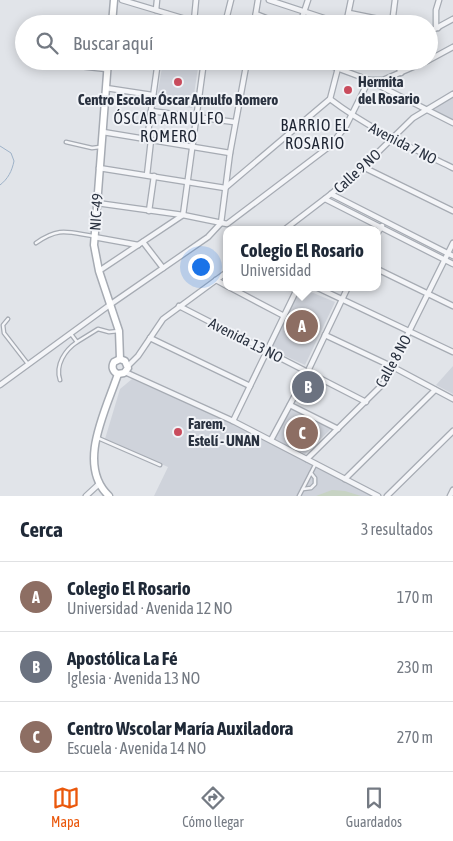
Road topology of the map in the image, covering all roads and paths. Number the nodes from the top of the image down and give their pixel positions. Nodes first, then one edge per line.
1 (114, 0) edge
2 (122, 0) edge
3 (157, 0) edge
4 (196, 0) edge
5 (231, 0) edge
6 (258, 0) edge
7 (269, 0) edge
8 (308, 0) edge
9 (351, 0) edge
10 (396, 0) edge
11 (439, 0) edge
12 (156, 10) junction
13 (304, 10) junction
14 (167, 14) joint
15 (256, 14) edge
16 (349, 14) joint
17 (113, 15) edge
18 (171, 15) edge
19 (195, 15) edge
20 (227, 15) edge
21 (303, 15) edge
22 (318, 15) edge
23 (355, 15) edge
24 (394, 15) edge
25 (436, 15) edge
26 (453, 19) edge
27 (438, 28) edge
28 (453, 47) edge
29 (438, 55) edge
30 (107, 70) edge
31 (157, 70) edge
32 (203, 70) edge
33 (245, 70) edge
34 (336, 70) edge
35 (342, 70) edge
36 (399, 70) edge
37 (409, 70) edge
38 (401, 74) junction
39 (369, 80) junction
40 (106, 88) junction
41 (453, 94) edge
42 (152, 95) junction
43 (330, 99) junction
44 (427, 110) junction
45 (151, 111) junction
46 (352, 115) junction
47 (196, 117) junction
48 (234, 122) junction
49 (453, 123) edge
50 (103, 132) junction
51 (392, 138) junction
52 (149, 140) junction
53 (66, 142) dead end
54 (192, 146) junction
55 (101, 148) junction
56 (230, 153) junction
57 (363, 167) junction
58 (99, 168) junction
59 (453, 168) edge
60 (147, 175) junction
61 (154, 176) junction
62 (188, 182) junction
63 (225, 188) junction
64 (331, 194) junction
65 (325, 199) junction
66 (97, 202) junction
67 (150, 210) junction
68 (453, 211) edge
69 (183, 215) junction
70 (384, 222) junction
71 (221, 223) junction
72 (227, 224) joint
73 (292, 226) edge
74 (376, 226) edge
75 (381, 226) edge
76 (381, 228) edge
77 (94, 236) junction
78 (143, 242) junction
79 (36, 243) dead end
80 (453, 243) edge
81 (138, 245) junction
82 (450, 255) edge
83 (445, 260) junction
84 (453, 264) edge
85 (163, 268) junction
86 (99, 271) junction
87 (381, 272) edge
88 (223, 275) edge
89 (216, 280) junction
90 (223, 284) edge
91 (236, 291) edge
92 (296, 291) edge
93 (324, 291) edge
94 (346, 291) edge
95 (428, 294) junction
96 (341, 300) junction
97 (111, 304) junction
98 (179, 306) junction
99 (453, 306) edge
100 (284, 316) junction
101 (8, 319) dead end
102 (119, 331) junction
103 (410, 332) junction
104 (71, 334) junction
105 (325, 335) junction
106 (150, 338) junction
107 (77, 342) junction
108 (267, 351) junction
109 (453, 352) edge
110 (120, 359) junction
111 (29, 365) junction
112 (392, 367) junction
113 (127, 369) junction
114 (308, 371) junction
115 (118, 374) junction
116 (60, 380) dead end
117 (0, 386) edge
118 (250, 386) junction
119 (435, 390) junction
120 (453, 399) edge
121 (366, 402) junction
122 (290, 405) junction
123 (233, 421) junction
124 (338, 429) junction
125 (453, 431) edge
126 (97, 438) junction
127 (271, 440) junction
128 (307, 458) junction
129 (316, 463) junction
130 (160, 465) dead end
131 (311, 473) junction
132 (344, 479) junction
133 (99, 484) junction
134 (303, 488) junction
135 (453, 490) edge
136 (86, 496) edge
137 (109, 496) edge
138 (299, 496) edge
139 (378, 496) edge
140 (387, 496) edge
141 (450, 496) edge

1 - 17 street
2 - 12 street
3 - 12 street
4 - 19 street
5 - 20 street
6 - 15 street
7 - 13 street
8 - 13 street
9 - 16 street
10 - 24 street
11 - 25 street
12 - 14 street
13 - 21 street
13 - 22 street
14 - 18 street
16 - 23 street
26 - 27 street
28 - 29 street
30 - 40 street, NIC-49 / NIC-49
31 - 42 street
32 - 47 street
33 - 48 street
34 - 43 street
35 - 39 street
36 - 38 street
37 - 38 street
38 - 39 street
39 - 44 street
39 - 46 street
40 - 42 street
40 - 50 street, NIC-49 / NIC-49
41 - 44 street, Calle 9 NO
42 - 45 street
43 - 46 street, Avenida 7 NO
43 - 63 street
44 - 49 street
44 - 51 street, Calle 9 NO
45 - 47 street
45 - 52 street
46 - 51 street, Avenida 7 NO
46 - 72 street
47 - 48 street
47 - 54 street
48 - 56 street
50 - 52 street
50 - 55 street, NIC-49 / NIC-49
51 - 57 street, Calle 9 NO
51 - 59 street, Avenida 7 NO
52 - 54 street
52 - 60 street
53 - 55 lane
54 - 56 street
54 - 62 street
55 - 58 street, NIC-49 / NIC-49
56 - 63 street
57 - 64 street, Calle 9 NO
57 - 68 street
58 - 60 street
58 - 66 street, NIC-49 / NIC-49
60 - 61 street
61 - 62 street
61 - 67 street
62 - 63 street
62 - 69 street
63 - 71 street
64 - 65 street, Calle 9 NO
64 - 70 street
65 - 73 street, Calle 9 NO
65 - 74 street
66 - 67 street
66 - 77 street, NIC-49 / NIC-49
67 - 69 street
69 - 71 street
69 - 78 street
70 - 75 street
70 - 82 street
71 - 72 street
71 - 85 street
76 - 83 street
77 - 79 lane
77 - 81 street
77 - 86 street, NIC-49 / NIC-49
78 - 81 street
78 - 85 street
80 - 82 street, Calle 8 NO
81 - 86 street
82 - 83 street, Calle 8 NO
83 - 84 street
83 - 95 street, Calle 8 NO
85 - 97 street
86 - 97 street, NIC-49 / NIC-49
87 - 95 street
88 - 89 street
89 - 90 street
89 - 98 street
91 - 100 street
92 - 100 street
93 - 96 street
94 - 96 street
95 - 99 street
95 - 103 street, Calle 8 NO
96 - 103 street
96 - 105 street
97 - 102 street, NIC-49 / NIC-49
97 - 104 street
98 - 106 street
98 - 108 street, Avenida 13 NO
100 - 108 street
101 - 111 lane
102 - 107 lane
102 - 110 street, NIC-49 / NIC-49
103 - 109 street
103 - 112 street, Calle 8 NO
104 - 107 lane
104 - 111 street
105 - 112 street
105 - 114 street
106 - 113 street
106 - 118 street
107 - 116 lane
108 - 114 street, Avenida 13 NO
108 - 118 street
110 - 113 street
110 - 115 street, NIC-49
111 - 117 street
112 - 119 street
112 - 121 street, Calle 8 NO
113 - 115 street
113 - 123 street
114 - 121 street, Avenida 13 NO
114 - 122 street
115 - 126 street, NIC-49
118 - 123 street
119 - 120 street
119 - 132 street
121 - 124 street, Calle 8 NO
122 - 124 street
122 - 127 street
123 - 127 street
124 - 128 street, Calle 8 NO
125 - 140 street
126 - 130 lane
126 - 133 street, NIC-49
127 - 128 street
128 - 129 street
129 - 131 lane
129 - 132 street
131 - 134 lane
131 - 134 lane
132 - 139 street
133 - 136 street
133 - 137 street, NIC-49
134 - 138 lane
135 - 141 street

